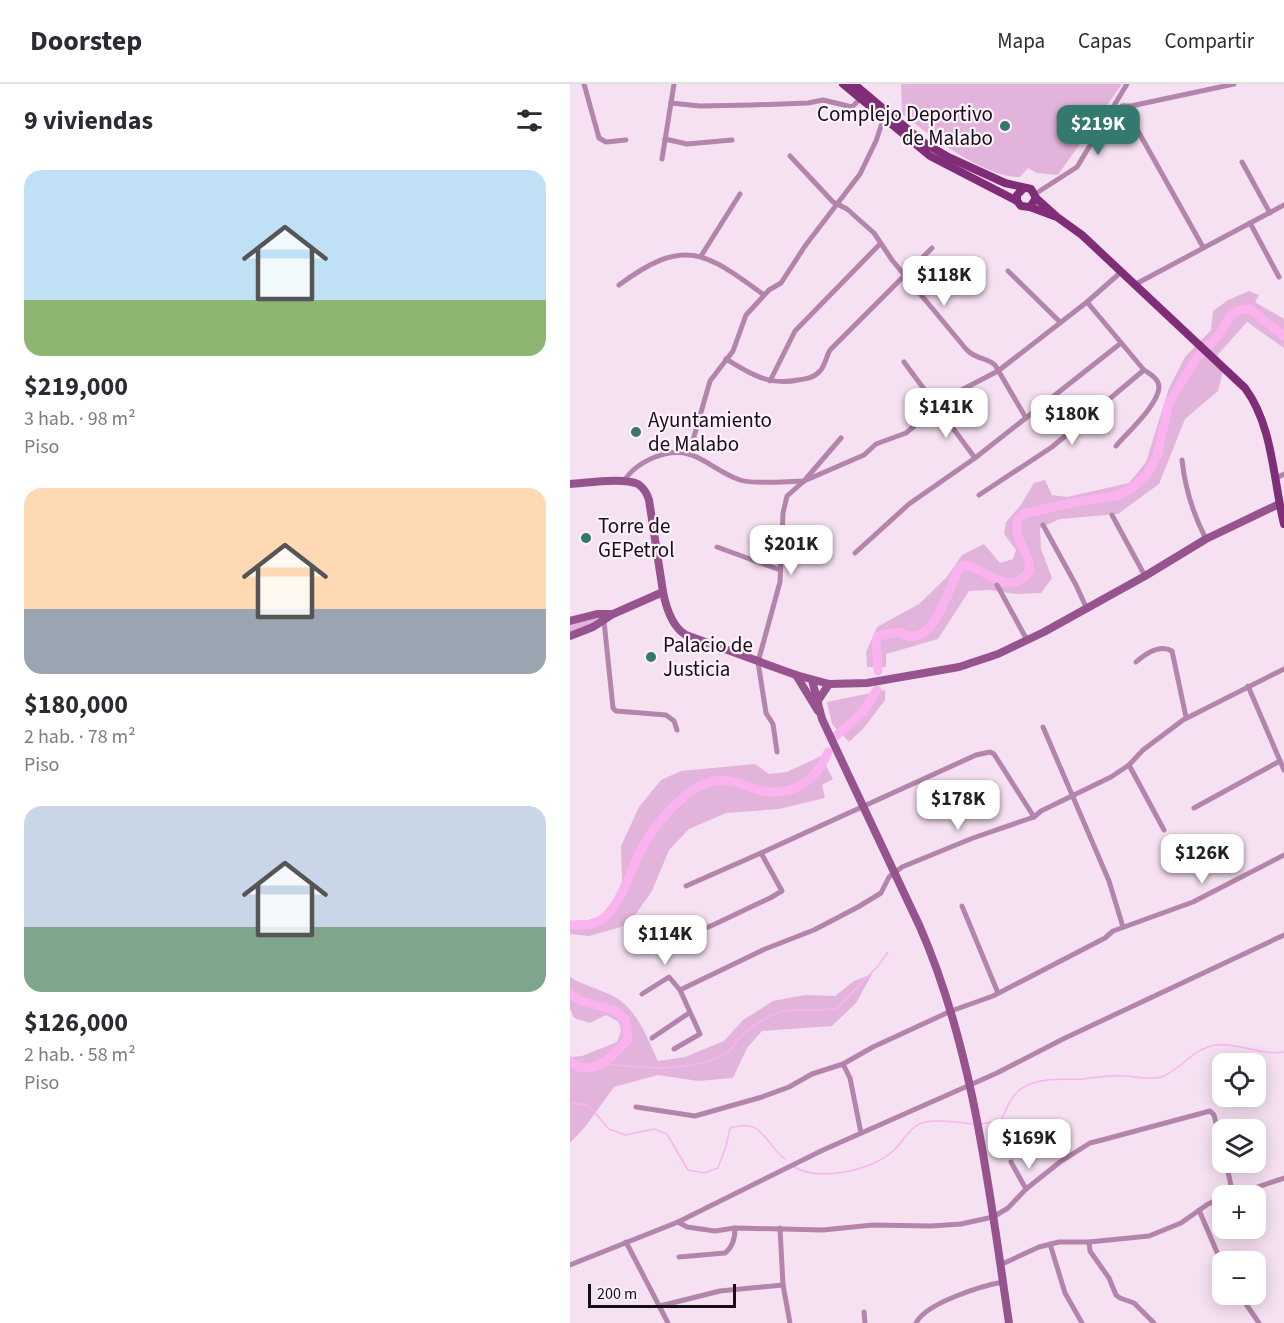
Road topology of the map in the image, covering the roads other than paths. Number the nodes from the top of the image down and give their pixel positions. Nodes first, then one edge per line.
1 (584, 84) edge
2 (674, 84) edge
3 (843, 84) edge
4 (854, 84) edge
5 (1127, 84) edge
6 (1234, 84) edge
7 (861, 98) junction
8 (671, 103) junction
9 (1115, 103) junction
10 (1124, 106) junction
11 (884, 117) junction
12 (665, 139) junction
13 (626, 140) dead end
14 (732, 140) dead end
15 (790, 156) dead end
16 (662, 159) dead end
17 (1242, 162) dead end
18 (1023, 189) junction
19 (740, 194) dead end
20 (1036, 196) junction
21 (1017, 201) junction
22 (838, 205) junction
23 (1284, 205) edge
24 (1030, 207) junction
25 (1270, 213) junction
26 (1057, 217) junction
27 (1250, 224) junction
28 (880, 244) junction
29 (932, 248) dead end
30 (1203, 248) junction
31 (701, 256) junction
32 (1008, 271) dead end
33 (1120, 273) junction
34 (904, 274) junction
35 (1279, 277) dead end
36 (619, 285) dead end
37 (1134, 285) junction
38 (764, 295) junction
39 (1087, 302) junction
40 (1060, 322) junction
41 (1121, 343) junction
42 (726, 359) junction
43 (903, 362) dead end
44 (1144, 370) junction
45 (998, 371) junction
46 (770, 381) junction
47 (937, 406) junction
48 (1026, 418) junction
49 (841, 438) dead end
50 (1116, 446) dead end
51 (689, 454) junction
52 (975, 458) junction
53 (1182, 460) dead end
54 (1284, 474) edge
55 (1275, 479) junction
56 (804, 481) junction
57 (623, 482) junction
58 (570, 484) edge
59 (979, 495) dead end
60 (1279, 504) junction
61 (1112, 515) dead end
62 (1284, 524) edge
63 (1043, 525) dead end
64 (1206, 539) junction
65 (717, 547) dead end
66 (855, 553) dead end
67 (780, 570) junction
68 (1145, 576) junction
69 (997, 585) dead end
70 (663, 592) junction
71 (1086, 607) junction
72 (613, 614) junction
73 (570, 621) edge
74 (604, 621) junction
75 (570, 636) edge
76 (1028, 640) junction
77 (758, 662) junction
78 (1136, 662) dead end
79 (1284, 669) edge
80 (796, 675) junction
81 (808, 679) junction
82 (828, 684) junction
83 (1248, 686) junction
84 (808, 694) junction
85 (817, 702) junction
86 (819, 712) junction
87 (1186, 717) junction
88 (1043, 727) dead end
89 (677, 730) dead end
90 (777, 752) dead end
91 (1280, 761) junction
92 (1129, 765) junction
93 (1284, 770) edge
94 (1072, 796) junction
95 (864, 805) junction
96 (1194, 808) dead end
97 (1034, 817) junction
98 (1164, 830) dead end
99 (761, 853) junction
100 (1284, 855) edge
101 (894, 872) junction
102 (686, 886) dead end
103 (962, 906) dead end
104 (1123, 927) junction
105 (1284, 935) edge
106 (652, 950) dead end
107 (680, 990) junction
108 (998, 993) junction
109 (642, 994) dead end
110 (951, 1011) junction
111 (689, 1013) junction
112 (652, 1038) dead end
113 (674, 1049) dead end
114 (843, 1064) junction
115 (968, 1086) junction
116 (636, 1107) dead end
117 (1215, 1119) edge
118 (861, 1133) junction
119 (1011, 1162) dead end
120 (1284, 1178) edge
121 (1263, 1185) edge
122 (1026, 1189) junction
123 (1212, 1203) edge
124 (1200, 1210) junction
125 (993, 1217) junction
126 (678, 1222) junction
127 (735, 1228) junction
128 (780, 1228) junction
129 (626, 1242) junction
130 (1089, 1242) junction
131 (1050, 1244) junction
132 (1217, 1251) edge
133 (679, 1257) dead end
134 (570, 1265) edge
135 (1000, 1265) junction
136 (1003, 1282) junction
137 (783, 1285) junction
138 (1247, 1305) edge
139 (660, 1306) junction
140 (864, 1312) dead end
141 (668, 1323) edge
142 (790, 1323) edge
143 (865, 1323) edge
144 (916, 1323) edge
145 (1010, 1323) edge
146 (1082, 1323) edge
147 (1154, 1323) edge
148 (1259, 1323) edge

1 - 13 street
2 - 8 street
3 - 7 main road
4 - 18 main road
5 - 9 street
6 - 10 street
7 - 8 street
7 - 11 main road
8 - 12 street
9 - 10 street
9 - 20 street
10 - 30 street
11 - 21 main road
11 - 22 street
12 - 14 street
12 - 16 street
15 - 22 street
17 - 25 street
18 - 20 main road
18 - 21 main road
19 - 31 street
20 - 24 main road
20 - 26 main road
21 - 24 main road
22 - 28 street
22 - 38 street
23 - 25 street
24 - 26 main road
25 - 27 street
26 - 33 main road
27 - 30 street
27 - 35 street
28 - 34 street
28 - 46 street
29 - 34 street
30 - 37 street
31 - 36 street
31 - 38 street
32 - 40 street
33 - 37 main road
33 - 39 street
34 - 45 street
34 - 46 street
37 - 55 main road
38 - 42 street
39 - 40 street
39 - 41 street
40 - 45 street
41 - 44 street
41 - 48 street
42 - 46 street
42 - 51 street
43 - 47 street
44 - 50 street
44 - 59 street
45 - 47 street
45 - 48 street
47 - 52 street
47 - 56 street
48 - 52 street
49 - 56 street
51 - 56 street
51 - 57 street
52 - 66 street
53 - 64 street
54 - 55 street
55 - 60 main road
56 - 67 street
57 - 58 street
57 - 70 street
60 - 62 main road
60 - 64 street
61 - 68 street
63 - 71 street
64 - 68 street
65 - 67 street
67 - 77 street
68 - 71 street
69 - 76 street
70 - 72 street
70 - 77 street
71 - 76 street
72 - 73 street
72 - 74 street
74 - 75 street
74 - 89 street
76 - 82 street
77 - 80 street
77 - 90 street
78 - 87 street
79 - 83 street
80 - 81 street
80 - 84 street
81 - 82 street
81 - 84 street
81 - 85 street
82 - 85 street
83 - 87 street
83 - 91 street
84 - 86 street
85 - 86 street
86 - 95 street
87 - 92 street
88 - 94 street
91 - 93 street
91 - 96 street
92 - 94 street
92 - 98 street
94 - 97 street
94 - 104 street
95 - 97 street
95 - 99 street
95 - 101 street
97 - 101 street
99 - 102 street
99 - 106 street
100 - 104 street
101 - 107 street
101 - 110 street
103 - 108 street
104 - 108 street
105 - 115 street
107 - 109 street
107 - 111 street
108 - 110 street
110 - 114 street
110 - 115 street
111 - 112 street
111 - 113 street
114 - 116 street
114 - 118 street
115 - 118 street
115 - 125 street
117 - 122 street
118 - 126 street
119 - 122 street
120 - 121 street
122 - 125 street
123 - 124 street
124 - 130 street
124 - 132 street
125 - 128 street
125 - 135 street
126 - 127 street
126 - 129 street
127 - 128 street
127 - 133 street
128 - 137 street
129 - 134 street
129 - 139 street
130 - 131 street
130 - 147 street
131 - 135 street
131 - 146 street
135 - 136 street
136 - 144 street
136 - 145 street
137 - 139 street
137 - 142 street
138 - 148 street
139 - 141 street
140 - 143 street

